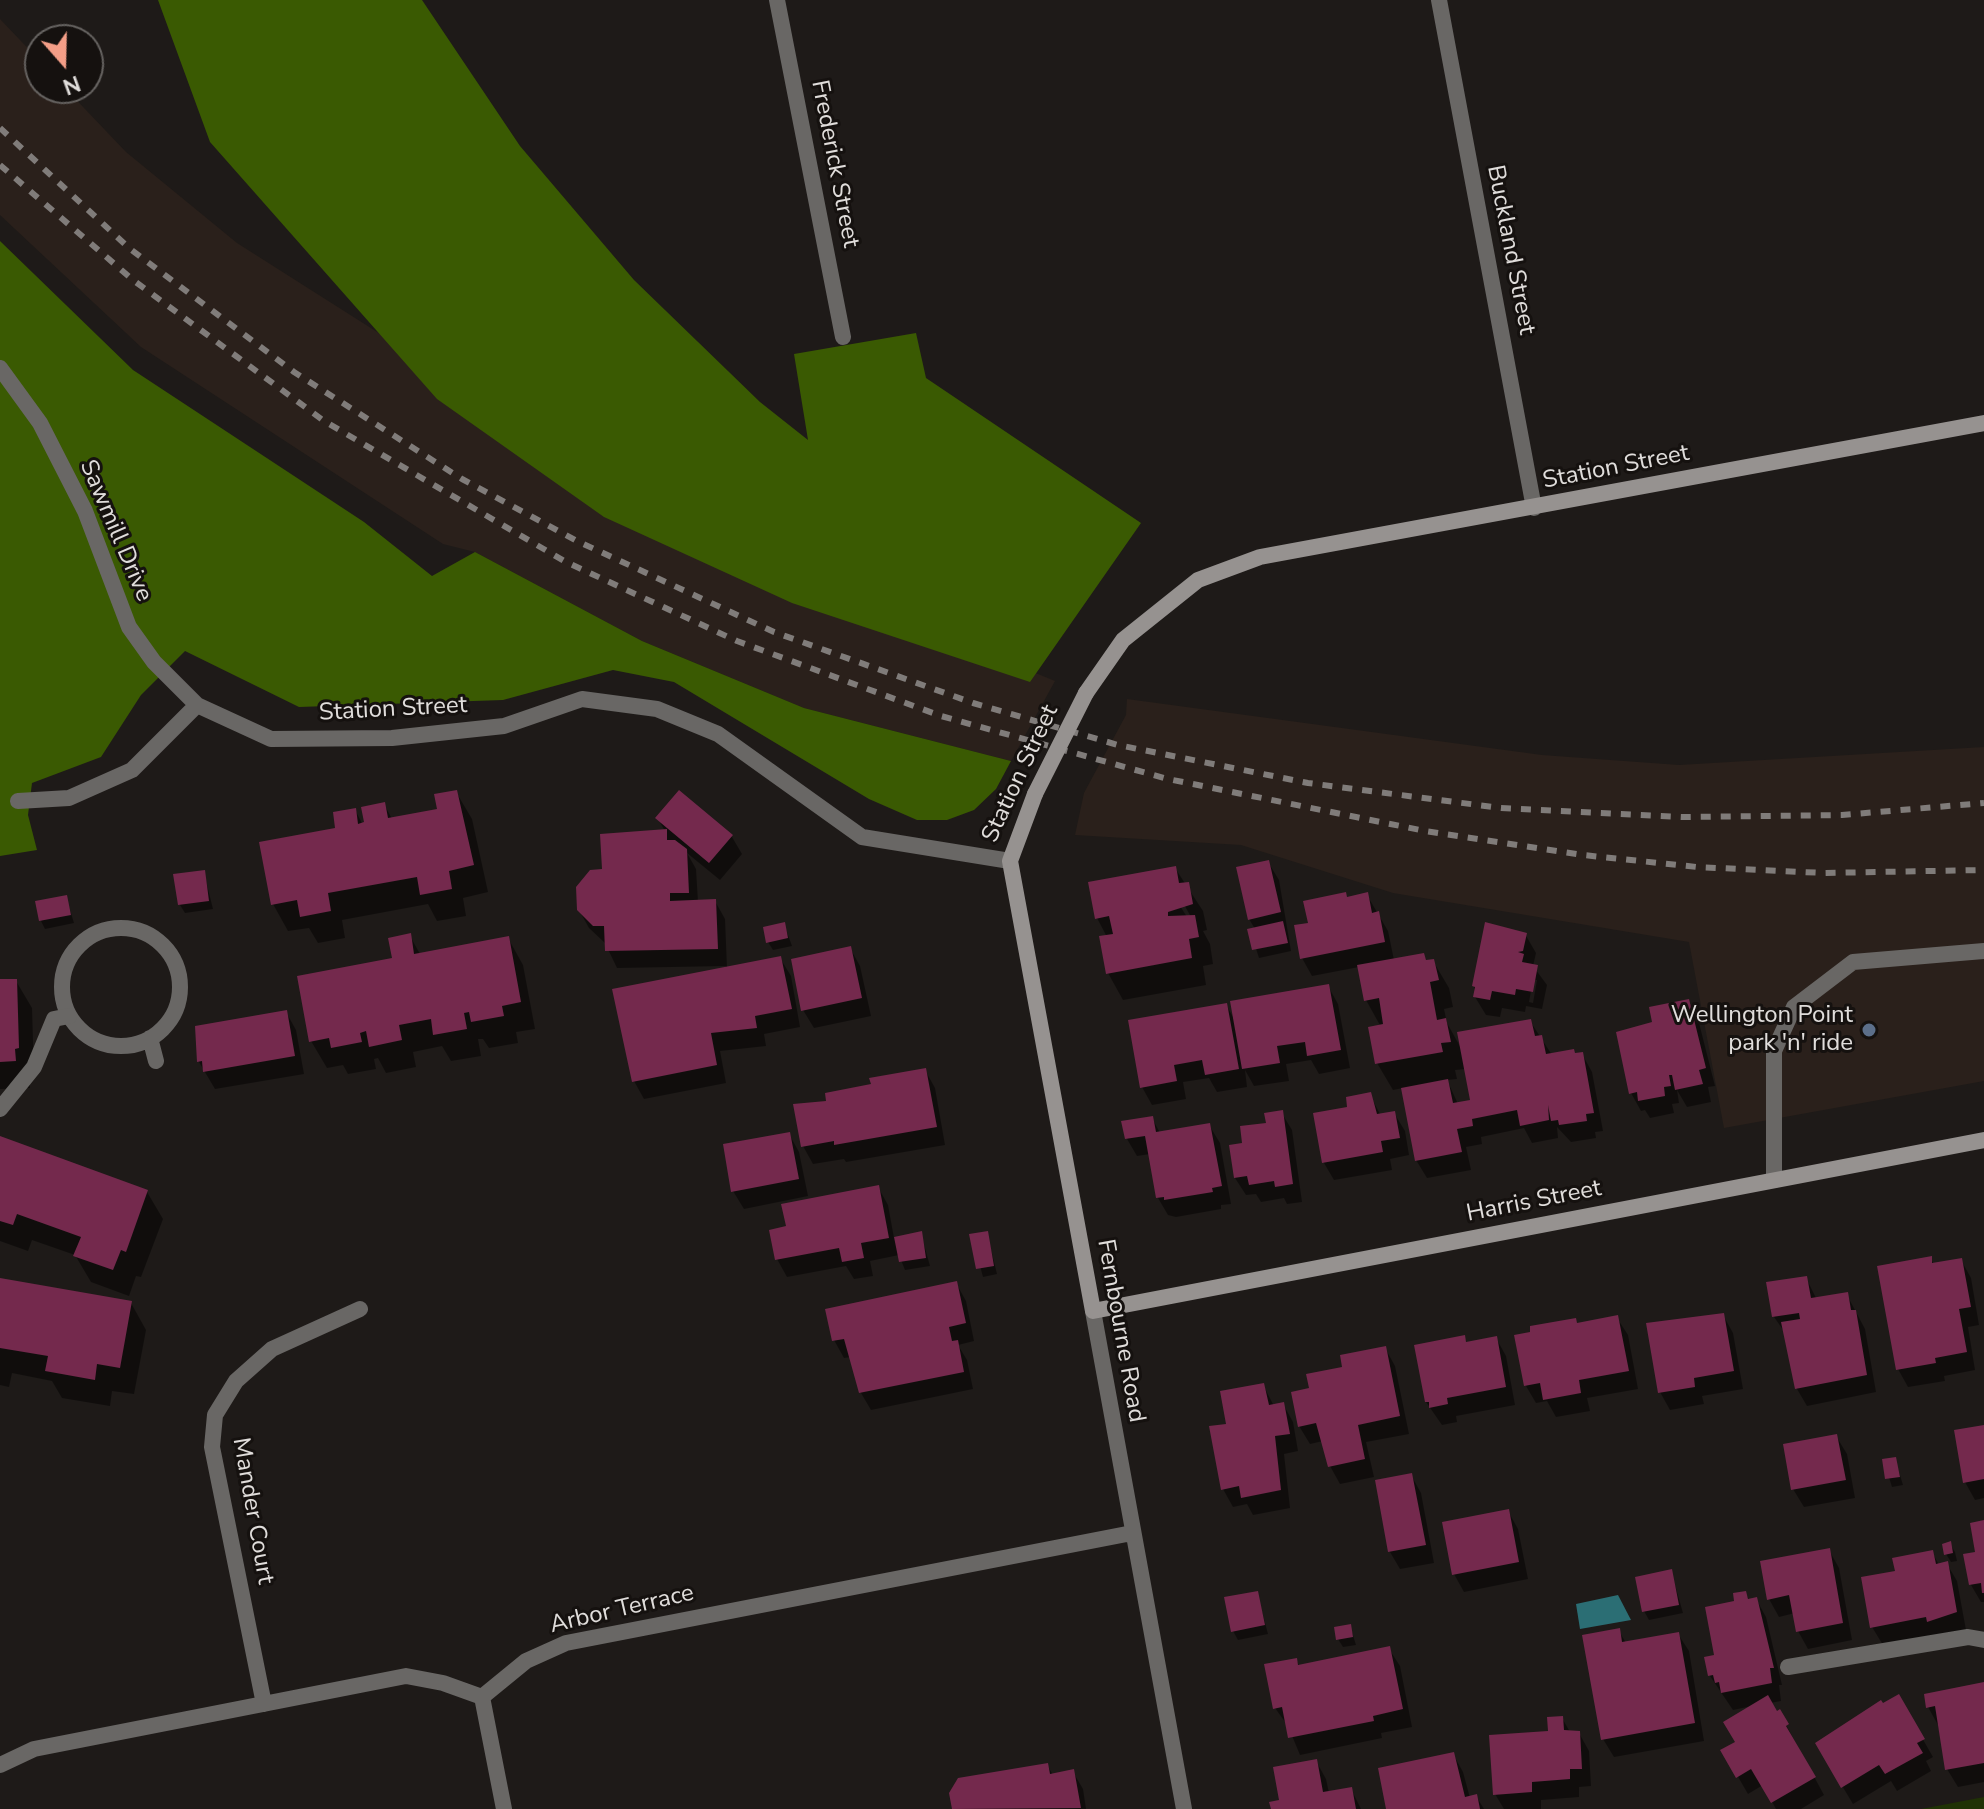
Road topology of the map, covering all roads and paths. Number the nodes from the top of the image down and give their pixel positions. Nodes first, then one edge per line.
1 (777, 0) edge
2 (1439, 0) edge
3 (843, 337) dead end
4 (0, 368) edge
5 (1984, 423) edge
6 (1534, 508) junction
7 (197, 705) junction
8 (18, 801) dead end
9 (1010, 861) junction
10 (1984, 951) edge
11 (69, 1016) junction
12 (150, 1038) junction
13 (156, 1061) dead end
14 (0, 1109) edge
15 (1984, 1140) edge
16 (1774, 1180) junction
17 (360, 1309) dead end
18 (1093, 1311) junction
19 (1132, 1533) junction
20 (1984, 1640) edge
21 (1788, 1667) dead end
22 (482, 1697) junction
23 (264, 1704) junction
24 (0, 1765) edge
25 (504, 1809) edge
26 (1184, 1809) edge

1 - 3 street, Frederick Street
2 - 6 street, Buckland Street
4 - 7 street, Sawmill Drive
5 - 6 street, Station Street
6 - 9 street, Station Street, bridge
7 - 8 street
7 - 9 street, Station Street
9 - 18 street, Fernbourne Road
10 - 16 street
11 - 12 street
11 - 12 street
11 - 14 street
12 - 13 street
15 - 16 street, Harris Street
16 - 18 street, Harris Street
17 - 23 street, Mander Court
18 - 19 street, Fernbourne Road
19 - 22 street, Arbor Terrace
19 - 26 street, Fernbourne Road
20 - 21 street
22 - 23 street
22 - 25 street
23 - 24 street

